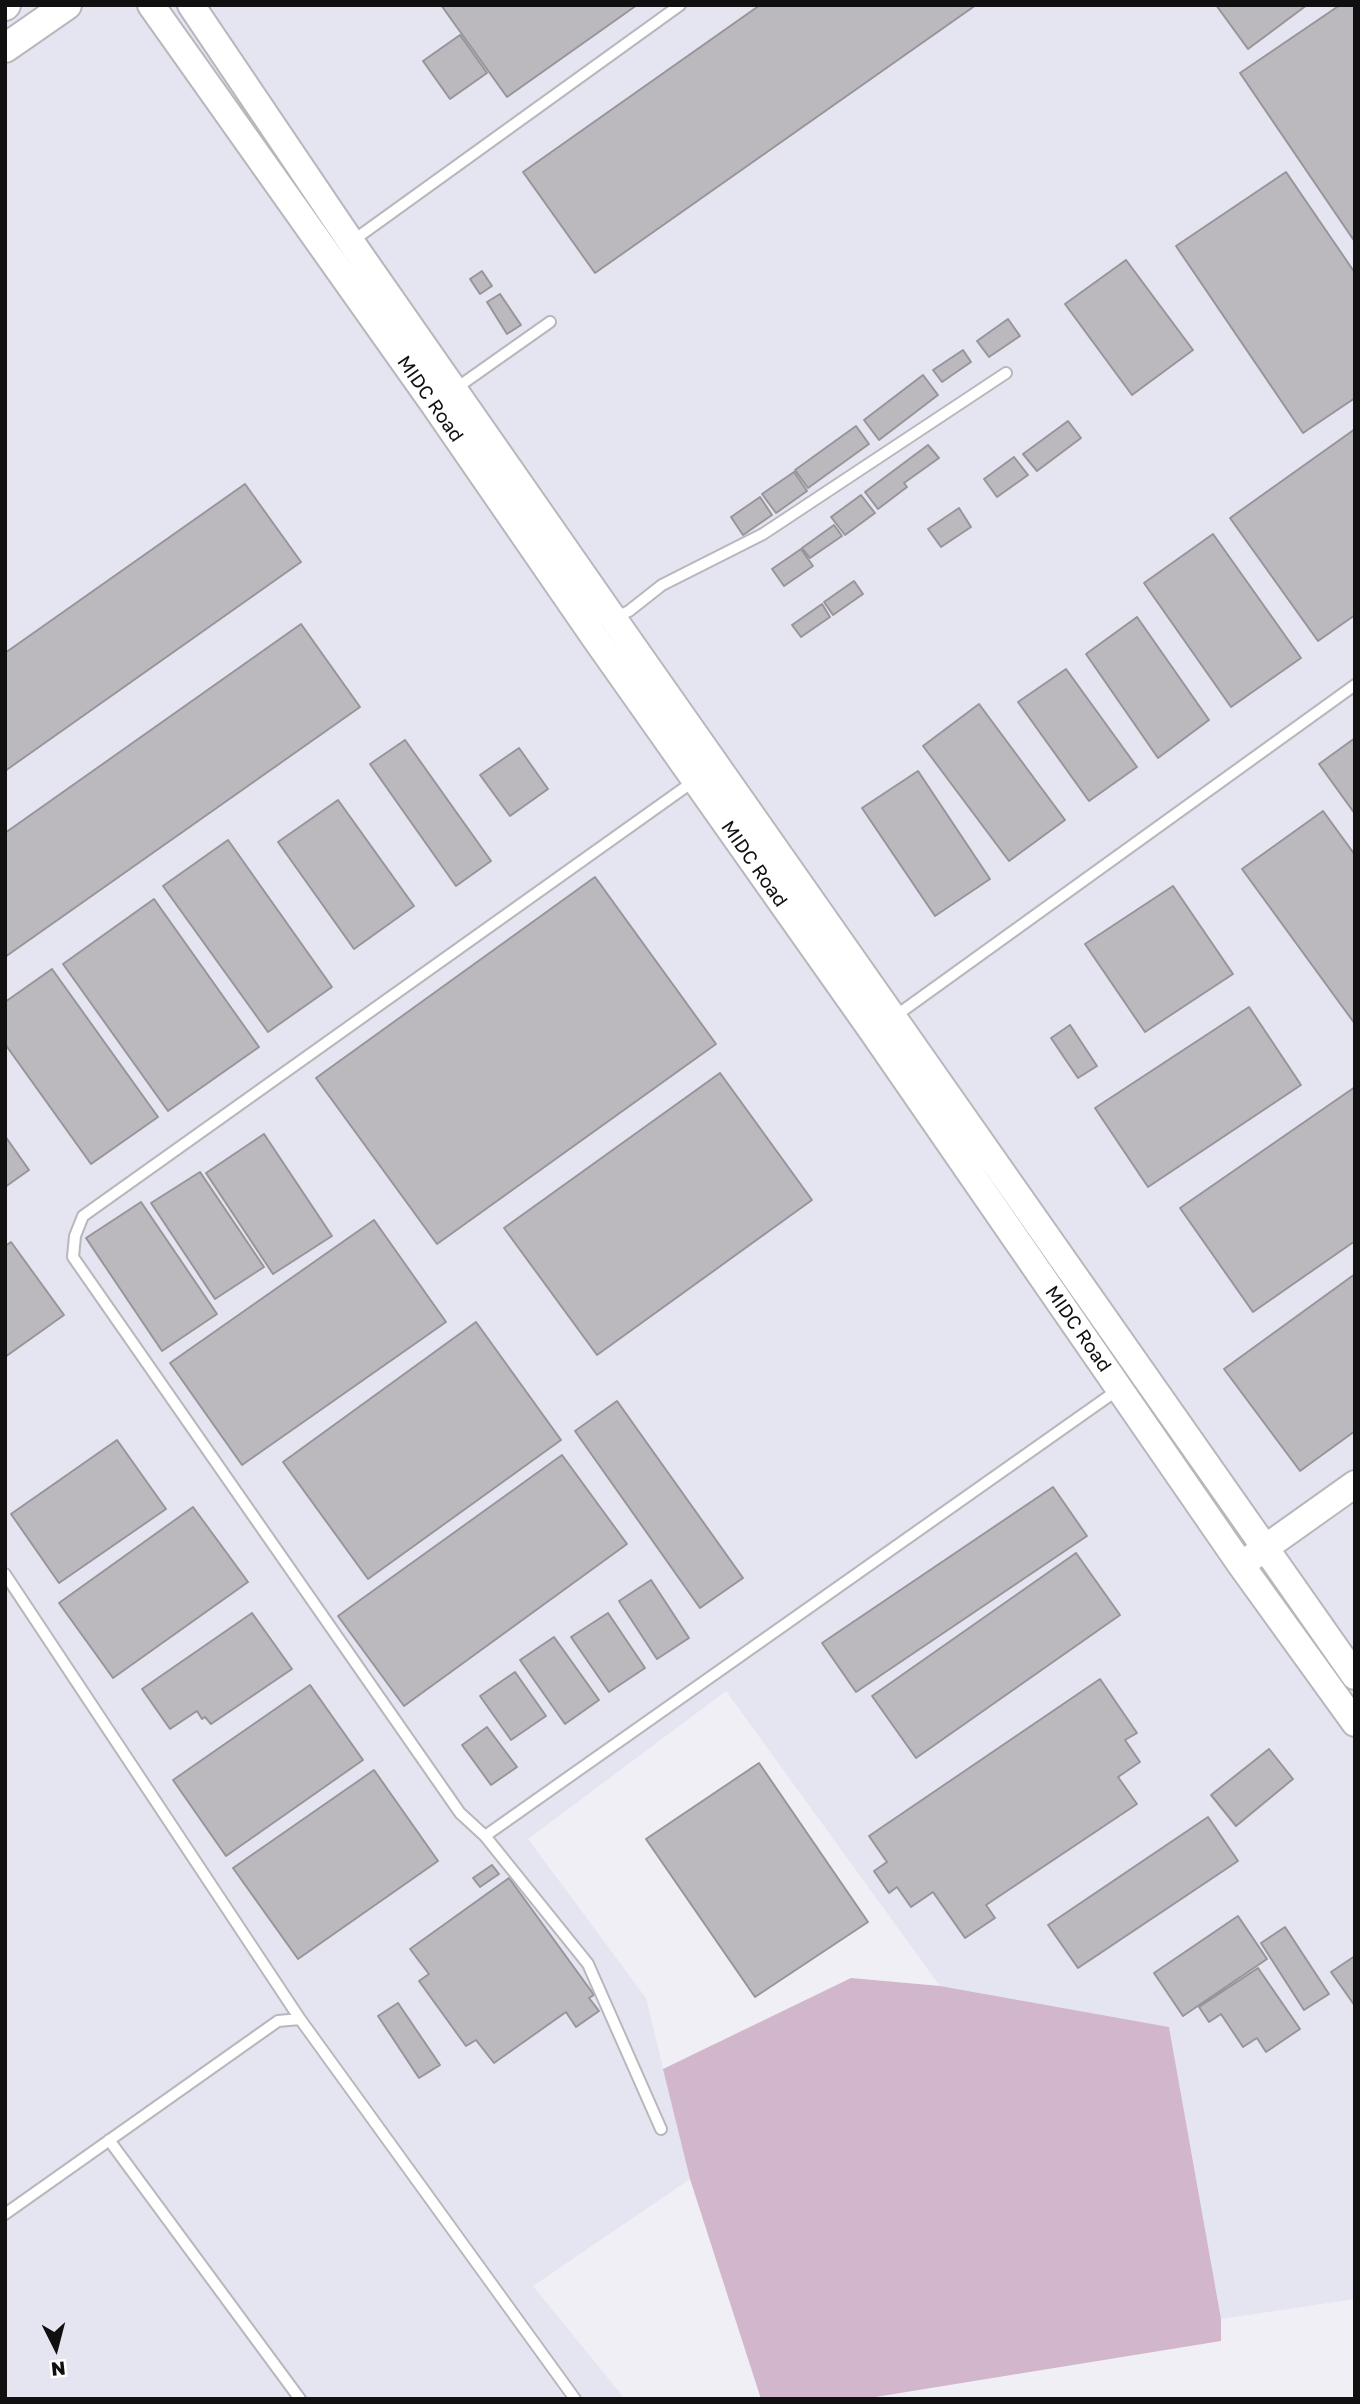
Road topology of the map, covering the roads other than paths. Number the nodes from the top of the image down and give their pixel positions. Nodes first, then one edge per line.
1 (67, 5) edge
2 (151, 5) edge
3 (191, 5) edge
4 (680, 5) edge
5 (5, 48) edge
6 (351, 242) junction
7 (550, 322) dead end
8 (1006, 373) dead end
9 (455, 389) junction
10 (613, 618) junction
11 (1355, 685) edge
12 (695, 780) junction
13 (883, 1025) junction
14 (1119, 1389) junction
15 (1355, 1484) edge
16 (1265, 1548) junction
17 (1241, 1565) junction
18 (5, 1574) edge
19 (1355, 1675) edge
20 (1355, 1723) edge
21 (485, 1836) junction
22 (300, 2019) junction
23 (661, 2129) dead end
24 (109, 2140) junction
25 (5, 2214) edge
26 (300, 2399) edge
27 (575, 2399) edge

1 - 5 main road
2 - 12 street, MIDC Road
3 - 6 street, MIDC Road
4 - 6 lane
6 - 9 street, MIDC Road
7 - 9 lane
8 - 10 lane
9 - 10 street, MIDC Road
10 - 13 street, MIDC Road
11 - 13 lane
12 - 13 street, MIDC Road
12 - 21 lane
13 - 14 street, MIDC Road
13 - 16 street, MIDC Road
14 - 17 street, MIDC Road
14 - 21 lane
15 - 16 street
16 - 17 street
16 - 19 street, MIDC Road
17 - 20 street, MIDC Road
18 - 22 lane
21 - 23 lane
22 - 24 lane
22 - 27 lane
24 - 25 lane
24 - 26 lane

